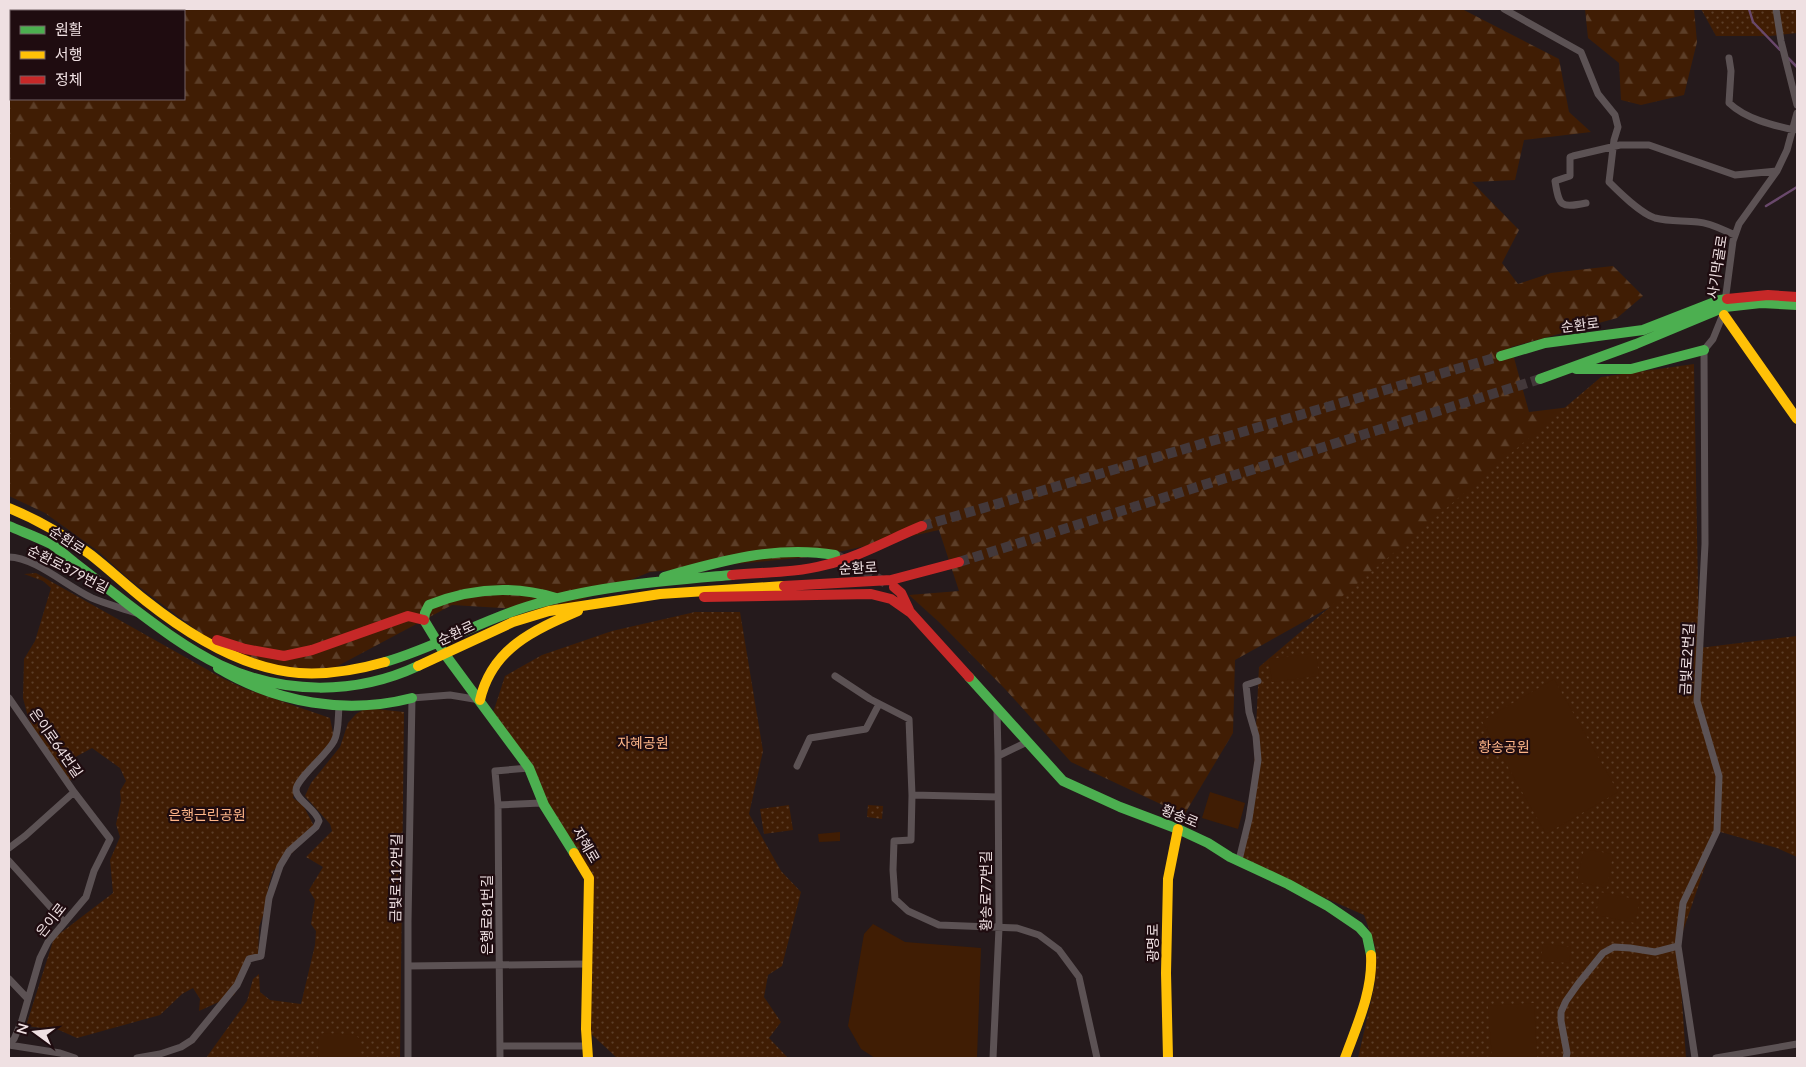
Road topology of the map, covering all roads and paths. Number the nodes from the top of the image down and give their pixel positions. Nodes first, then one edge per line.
1 (1504, 9) edge
2 (1776, 9) edge
3 (1729, 58) dead end
4 (1797, 105) edge
5 (1797, 113) edge
6 (1794, 130) junction
7 (1613, 143) junction
8 (1777, 171) junction
9 (1586, 203) dead end
10 (1735, 235) junction
11 (1797, 298) edge
12 (1725, 301) junction
13 (1797, 305) edge
14 (1724, 315) junction
15 (1665, 328) junction
16 (1704, 350) junction
17 (1501, 356) tunnel mouth
18 (1567, 369) junction
19 (1540, 379) tunnel mouth
20 (1797, 418) edge
21 (9, 508) edge
22 (9, 526) edge
23 (922, 526) tunnel mouth
24 (834, 555) tunnel mouth
25 (9, 557) edge
26 (959, 562) tunnel mouth
27 (637, 586) junction
28 (894, 587) tunnel mouth
29 (660, 594) junction
30 (559, 599) junction
31 (588, 606) junction
32 (911, 613) junction
33 (144, 616) junction
34 (424, 620) junction
35 (177, 623) junction
36 (197, 653) junction
37 (835, 676) dead end
38 (1258, 681) dead end
39 (9, 698) edge
40 (412, 698) junction
41 (480, 700) junction
42 (880, 704) junction
43 (339, 706) junction
44 (997, 710) junction
45 (1027, 742) junction
46 (998, 756) junction
47 (797, 766) dead end
48 (529, 768) junction
49 (74, 792) junction
50 (912, 795) junction
51 (998, 797) junction
52 (544, 804) junction
53 (498, 805) junction
54 (1178, 829) junction
55 (9, 848) edge
56 (1239, 860) junction
57 (9, 861) edge
58 (64, 922) junction
59 (999, 928) junction
60 (1678, 946) junction
61 (587, 964) junction
62 (408, 966) junction
63 (500, 966) junction
64 (9, 979) edge
65 (28, 999) junction
66 (9, 1044) edge
67 (1797, 1044) edge
68 (500, 1046) junction
69 (587, 1046) junction
70 (63, 1056) edge
71 (145, 1057) edge
72 (52, 1058) edge
73 (75, 1058) edge
74 (137, 1058) edge
75 (408, 1058) edge
76 (500, 1058) edge
77 (588, 1058) edge
78 (993, 1058) edge
79 (1097, 1058) edge
80 (1168, 1058) edge
81 (1345, 1058) edge
82 (1566, 1058) edge
83 (1694, 1058) edge
84 (1716, 1058) edge

1 - 7 street
2 - 4 street
3 - 6 street
5 - 6 street, 사기막골로
6 - 8 street, 사기막골로
7 - 8 street
7 - 9 street
7 - 10 street
8 - 10 street, 사기막골로
10 - 12 street, 사기막골로
11 - 12 main road
11 - 15 main road
12 - 14 street, 사기막골로
13 - 15 main road
14 - 16 street
14 - 20 main road, 사기막골로
15 - 17 main road, 순환로
15 - 18 main road
16 - 18 main road
16 - 60 street, 금빛로2번길
18 - 19 main road
21 - 35 main road, 순환로
22 - 33 main road, 순환로
23 - 27 main road, 순환로
24 - 27 main road
25 - 33 street, 순환로379번길
26 - 29 main road, 순환로
27 - 30 main road, 순환로
28 - 32 main road
29 - 31 main road, 순환로
29 - 32 main road
30 - 34 main road
30 - 35 main road, 순환로
31 - 36 main road, 순환로
31 - 41 main road
32 - 44 main road, 황송로
33 - 36 main road, 순환로
34 - 35 main road
34 - 41 main road, 자혜로
36 - 43 main road
37 - 42 street
38 - 56 street
39 - 49 street, 은이로64번길
40 - 41 street
40 - 43 main road
40 - 62 street, 금빛로112번길
41 - 48 main road, 자혜로
42 - 47 street
42 - 50 street
43 - 71 street
44 - 45 main road, 황송로
44 - 46 street, 황송로77번길
45 - 46 street
45 - 54 main road, 황송로
46 - 51 street, 황송로77번길
48 - 52 main road, 자혜로
48 - 53 street, 은행로81번길
49 - 55 street, 은이로64번길
49 - 58 street, 은이로
50 - 51 street
50 - 59 street
51 - 59 street, 황송로77번길
52 - 53 street
52 - 61 main road, 자혜로
53 - 63 street, 은행로81번길
54 - 56 main road, 황송로
54 - 80 main road, 광명로
56 - 81 main road, 황송로
57 - 58 street
58 - 65 street, 은이로
59 - 78 street, 황송로77번길
59 - 79 street
60 - 82 street
60 - 83 street, 금빛로2번길
61 - 63 street
61 - 69 main road, 자혜로
62 - 63 street
62 - 75 street, 금빛로112번길
63 - 68 street, 은행로81번길
64 - 65 street
65 - 66 street, 은이로
66 - 70 street
67 - 84 street
68 - 69 street
68 - 76 street, 은행로81번길
69 - 77 main road, 자혜로
70 - 72 street
70 - 73 street
71 - 74 street

